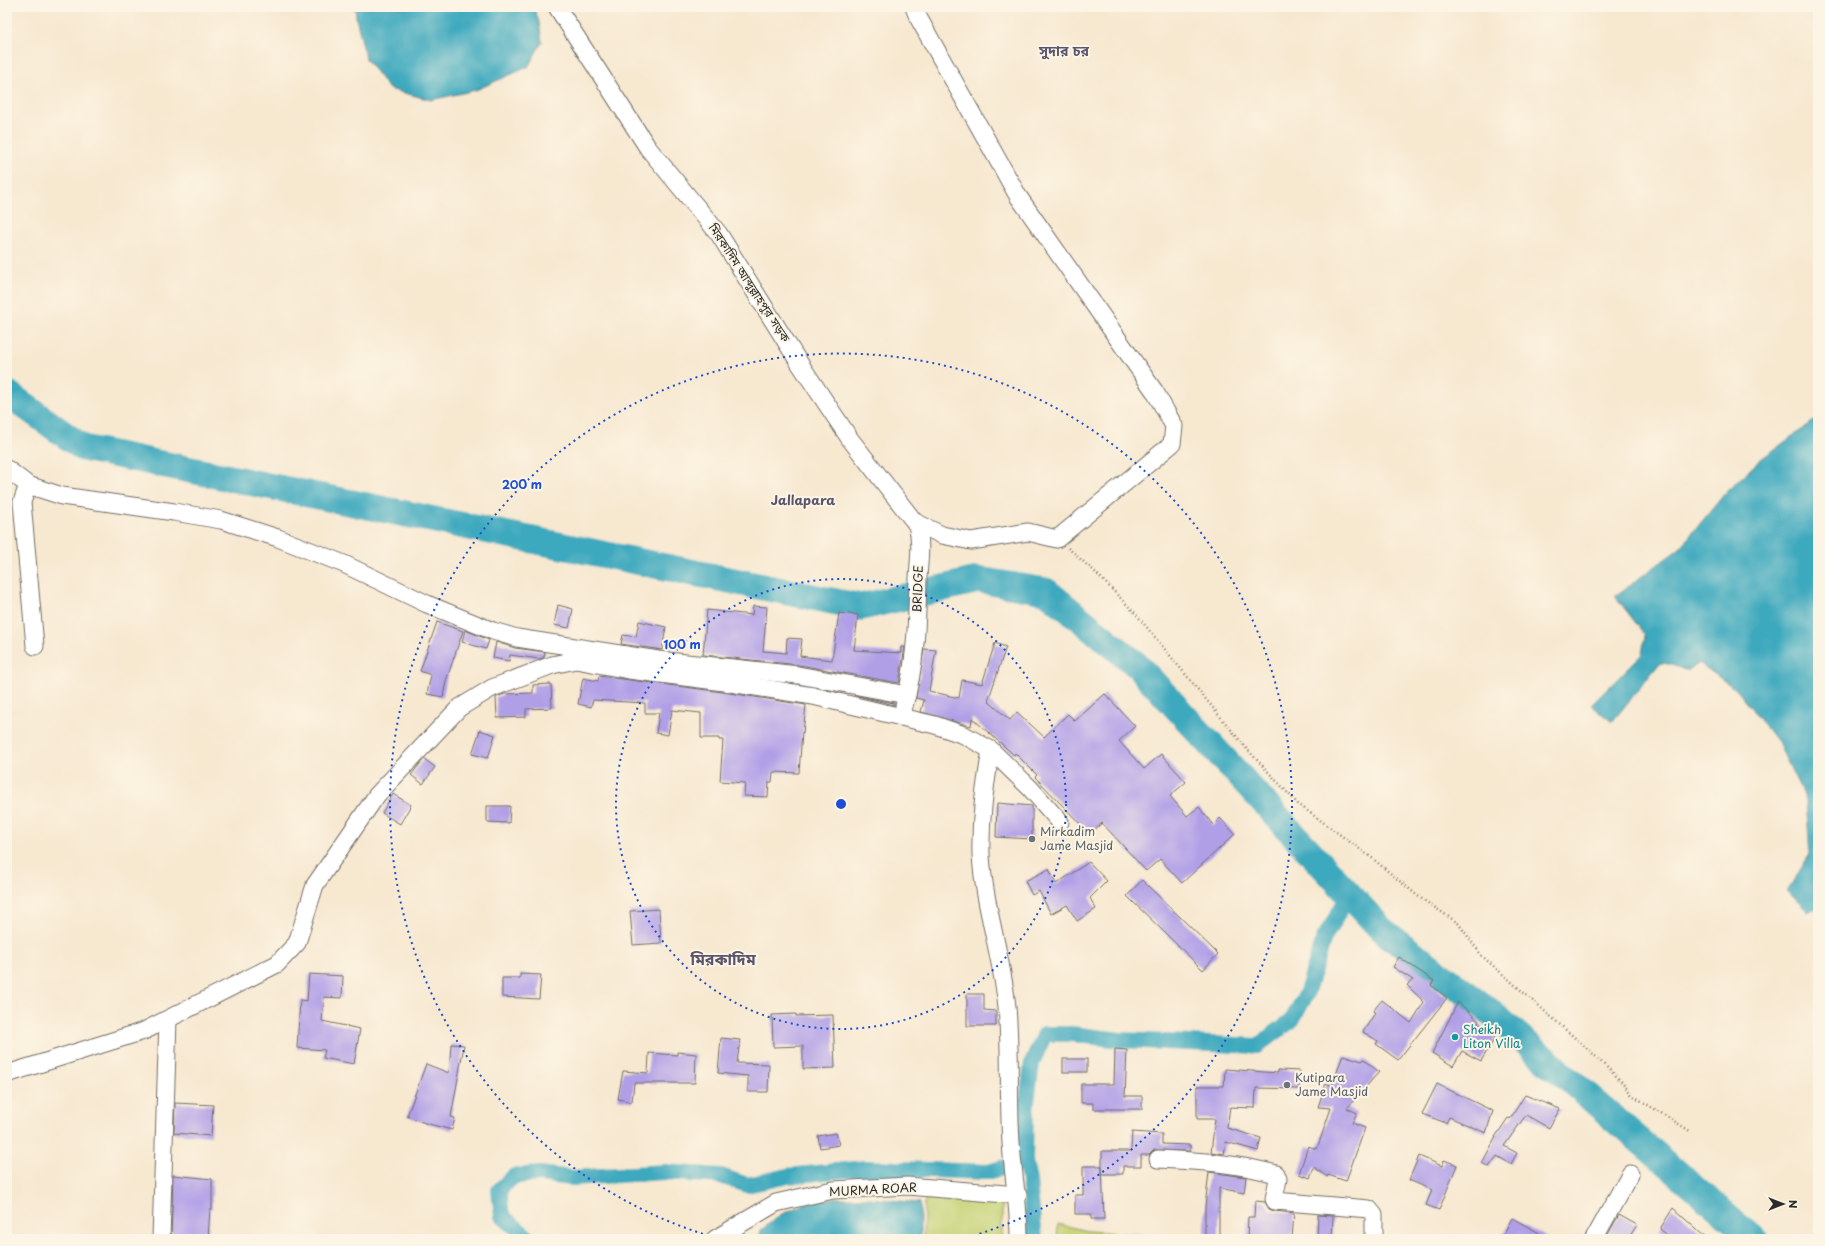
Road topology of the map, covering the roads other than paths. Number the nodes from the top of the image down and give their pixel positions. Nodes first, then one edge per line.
1 (557, 7) edge
2 (914, 7) edge
3 (7, 469) edge
4 (28, 485) junction
5 (915, 522) junction
6 (920, 542) joint
7 (35, 646) dead end
8 (907, 695) junction
9 (900, 717) junction
10 (991, 750) junction
11 (1060, 822) dead end
12 (168, 1019) junction
13 (7, 1074) edge
14 (1158, 1160) dead end
15 (1630, 1174) dead end
16 (1018, 1195) junction
17 (160, 1239) edge
18 (715, 1239) edge
19 (1019, 1239) edge
20 (1374, 1239) edge
21 (1594, 1239) edge

1 - 5 street, মিরকাদিম আব্দুল্লাহপুর সড়ক
2 - 5 street
3 - 4 street
4 - 7 street
4 - 8 street
5 - 6 street, মিরকাদিম আব্দুল্লাহপুর সড়ক
6 - 8 street, BRIDGE
8 - 9 street, BRIDGE
9 - 10 street
9 - 12 street
10 - 11 street
10 - 16 street
12 - 13 street
12 - 17 street
14 - 20 street
15 - 21 street
16 - 18 street, MURMA ROAR
16 - 19 street

